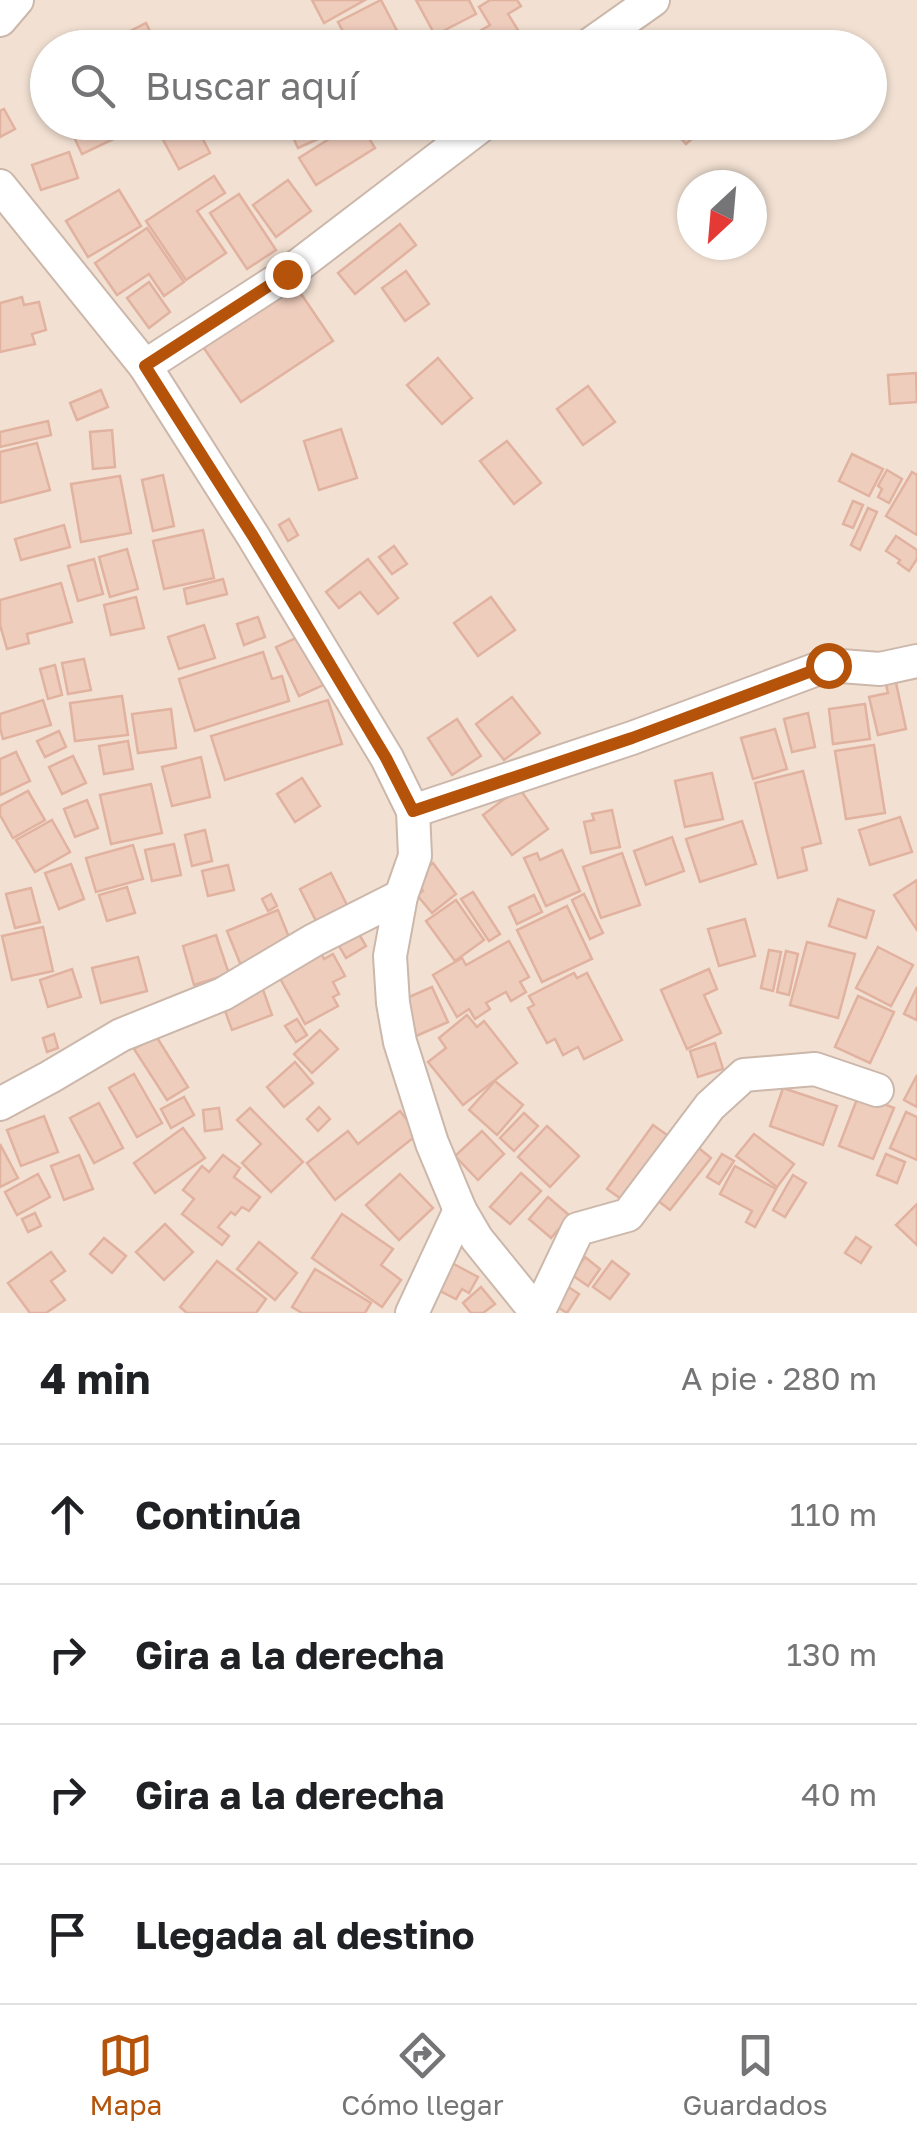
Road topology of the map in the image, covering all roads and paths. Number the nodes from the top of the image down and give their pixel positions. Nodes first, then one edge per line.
1 (17, 0) edge
2 (653, 0) edge
3 (0, 20) edge
4 (610, 30) edge
5 (462, 140) edge
6 (0, 186) edge
7 (145, 366) junction
8 (917, 660) edge
9 (413, 811) junction
10 (401, 896) junction
11 (876, 1090) dead end
12 (0, 1104) edge
13 (460, 1210) junction
14 (412, 1313) edge
15 (537, 1313) edge

1 - 3 street
2 - 4 street
5 - 7 street
6 - 7 street
7 - 9 street
8 - 9 street
9 - 10 street
10 - 12 street
10 - 13 street
11 - 15 street
13 - 14 street
13 - 15 street

